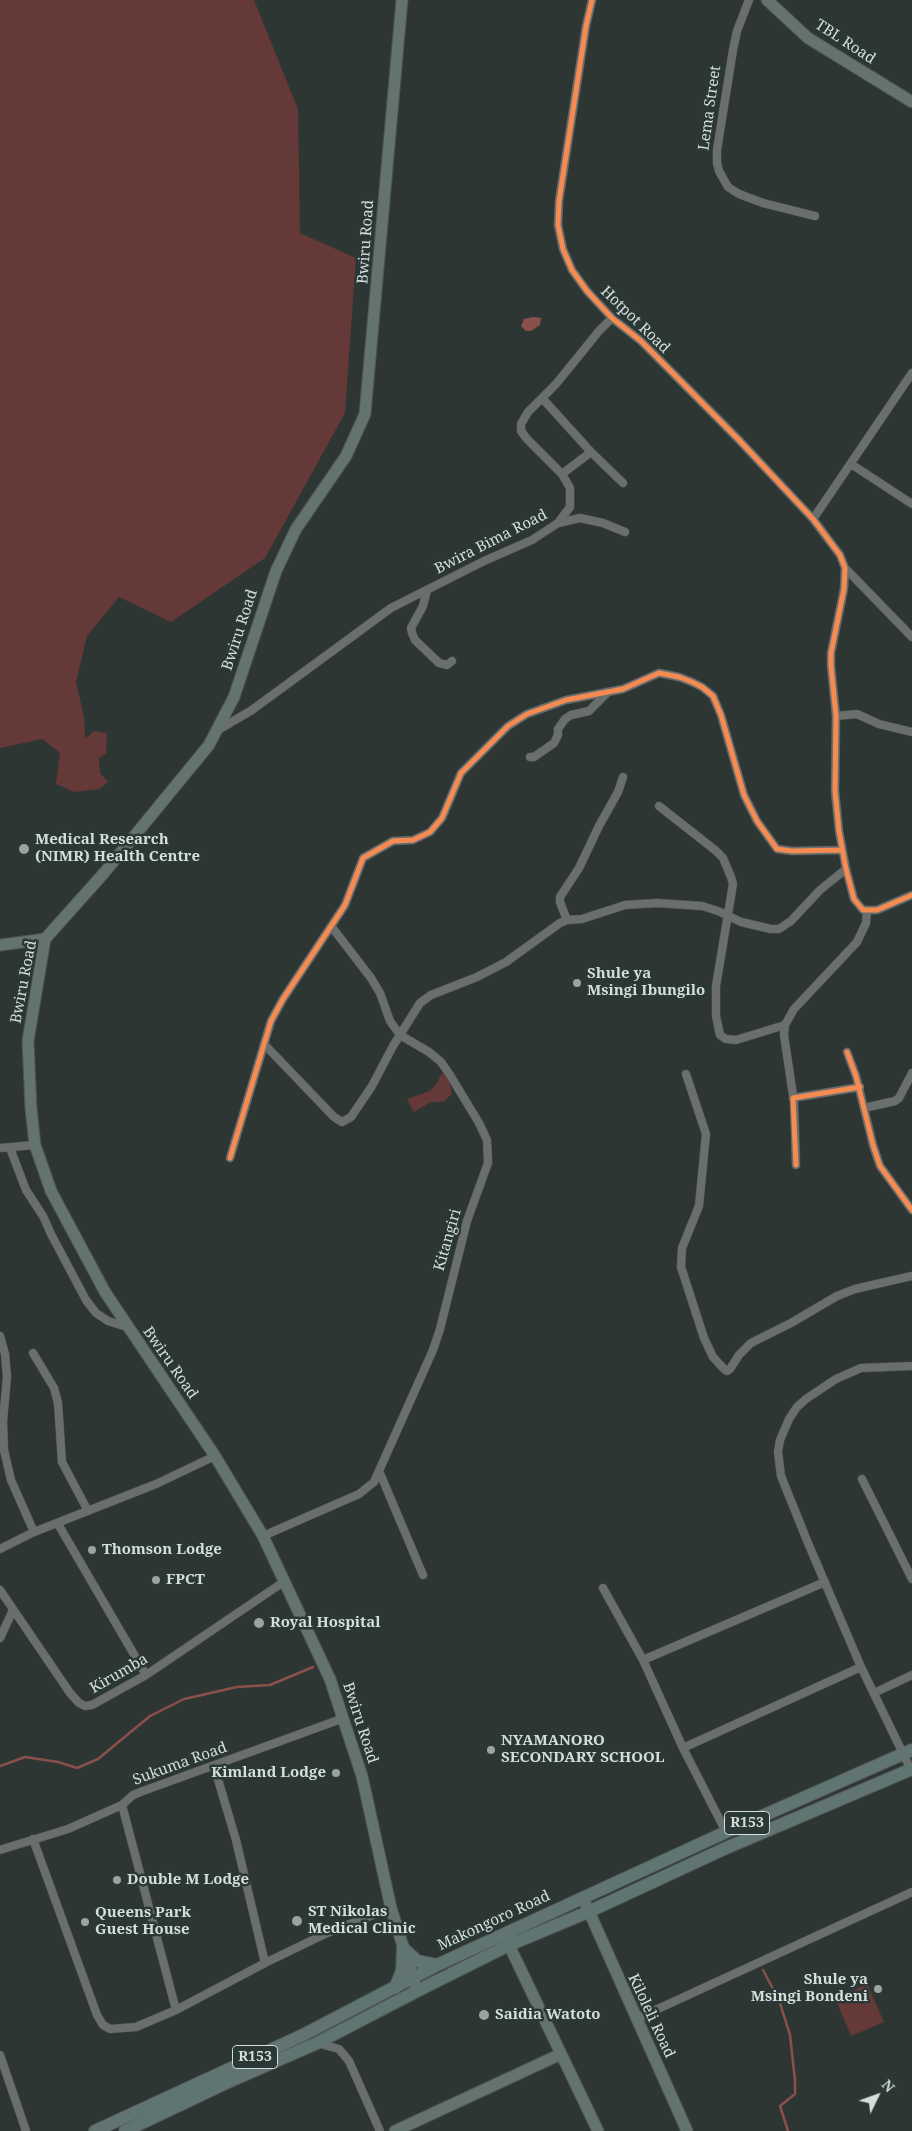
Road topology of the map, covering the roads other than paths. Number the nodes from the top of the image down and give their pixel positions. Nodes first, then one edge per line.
1 (402, 0) edge
2 (592, 0) edge
3 (749, 0) edge
4 (766, 0) edge
5 (912, 102) edge
6 (815, 216) dead end
7 (612, 318) junction
8 (912, 373) edge
9 (542, 398) junction
10 (591, 452) junction
11 (851, 464) junction
12 (562, 474) junction
13 (623, 483) dead end
14 (912, 504) edge
15 (813, 519) junction
16 (558, 524) junction
17 (625, 532) dead end
18 (845, 568) junction
19 (427, 590) junction
20 (912, 637) edge
21 (452, 661) dead end
22 (608, 692) junction
23 (836, 716) junction
24 (218, 730) junction
25 (912, 732) edge
26 (530, 758) dead end
27 (622, 777) dead end
28 (658, 806) dead end
29 (842, 850) junction
30 (846, 869) junction
31 (912, 896) edge
32 (867, 910) junction
33 (728, 916) junction
34 (567, 920) junction
35 (330, 926) junction
36 (45, 939) junction
37 (0, 945) edge
38 (785, 1025) junction
39 (400, 1035) junction
40 (264, 1044) junction
41 (847, 1052) dead end
42 (686, 1074) dead end
43 (912, 1074) edge
44 (860, 1087) junction
45 (793, 1098) junction
46 (864, 1108) junction
47 (35, 1146) junction
48 (0, 1148) edge
49 (10, 1148) junction
50 (230, 1158) dead end
51 (796, 1165) dead end
52 (912, 1210) edge
53 (912, 1276) edge
54 (127, 1327) junction
55 (0, 1336) edge
56 (33, 1353) dead end
57 (912, 1366) edge
58 (215, 1456) junction
59 (380, 1471) junction
60 (862, 1479) dead end
61 (88, 1511) junction
62 (58, 1524) junction
63 (34, 1532) junction
64 (263, 1536) junction
65 (0, 1549) edge
66 (423, 1575) dead end
67 (912, 1578) edge
68 (285, 1581) junction
69 (825, 1582) junction
70 (602, 1588) dead end
71 (0, 1590) edge
72 (13, 1610) junction
73 (0, 1638) edge
74 (643, 1660) junction
75 (861, 1667) junction
76 (146, 1675) junction
77 (912, 1676) edge
78 (874, 1693) junction
79 (344, 1718) junction
80 (683, 1748) junction
81 (908, 1752) edge
82 (214, 1766) junction
83 (911, 1769) edge
84 (122, 1805) junction
85 (726, 1832) junction
86 (32, 1839) junction
87 (0, 1850) edge
88 (912, 1892) edge
89 (582, 1898) junction
90 (392, 1908) junction
91 (588, 1912) junction
92 (509, 1945) junction
93 (403, 1948) junction
94 (265, 1963) junction
95 (437, 1965) junction
96 (413, 1978) junction
97 (395, 1988) junction
98 (417, 1991) junction
99 (176, 2010) junction
100 (636, 2018) junction
101 (316, 2044) junction
102 (561, 2054) junction
103 (0, 2055) edge
104 (2, 2064) edge
105 (26, 2131) edge
106 (95, 2131) edge
107 (125, 2131) edge
108 (380, 2131) edge
109 (395, 2131) edge
110 (598, 2131) edge
111 (687, 2131) edge

1 - 24 main road, Bwiru Road
2 - 7 street, Hotpot Road
3 - 6 street, Lema Street
4 - 5 main road, TBL Road
7 - 9 street, Bwira Bima Road
7 - 15 street, Hotpot Road
8 - 11 street
9 - 10 street
9 - 12 street, Bwira Bima Road
10 - 12 street
10 - 13 street
11 - 14 street
11 - 15 street
12 - 16 street, Bwira Bima Road
15 - 18 street, Hotpot Road
16 - 17 street
16 - 19 street, Bwira Bima Road
18 - 20 street, Hotpot Road
18 - 23 street
19 - 21 street
19 - 24 street, Bwira Bima Road
22 - 26 street
22 - 29 street
22 - 35 street
23 - 25 street
23 - 29 street
24 - 36 main road, Bwiru Road
27 - 34 street
28 - 33 street
29 - 30 street
30 - 32 street
30 - 33 street
31 - 32 street
32 - 38 street
33 - 34 street
33 - 38 street
34 - 39 street
35 - 39 street, Kitangiri
35 - 40 street
36 - 37 main road
36 - 47 main road, Bwiru Road
38 - 45 street
39 - 40 street
39 - 59 street, Kitangiri
40 - 50 street
41 - 44 street
42 - 53 street
43 - 46 street
44 - 45 street
44 - 46 street
45 - 51 street
46 - 52 street
47 - 49 street
47 - 54 main road, Bwiru Road
48 - 49 street
49 - 54 street
54 - 58 main road, Bwiru Road
55 - 63 street
56 - 61 street
57 - 69 street
58 - 61 street
58 - 64 main road, Bwiru Road
59 - 64 street, Kitangiri
59 - 66 street
60 - 67 street
61 - 62 street
62 - 63 street
62 - 76 street
63 - 65 street
64 - 68 main road, Bwiru Road
68 - 76 street, Kirumba
68 - 79 main road, Bwiru Road
69 - 74 street
69 - 75 street
70 - 74 street
71 - 72 street, Kirumba
72 - 73 street
72 - 76 street, Kirumba
74 - 80 street
75 - 78 street
75 - 80 street
77 - 78 street
78 - 81 street
79 - 82 street, Sukuma Road
79 - 90 main road, Bwiru Road
80 - 85 street
81 - 83 street
81 - 85 main road, Makongoro Road / R153
82 - 84 street, Sukuma Road
82 - 94 street
83 - 91 main road, Makongoro Road / R153
84 - 86 street, Sukuma Road
84 - 99 street
85 - 89 main road, Makongoro Road / R153
86 - 87 street, Sukuma Road
86 - 99 street
88 - 100 street
89 - 91 main road, Kiloleli Road
89 - 95 main road, Makongoro Road / R153
90 - 93 main road, Bwiru Road
90 - 94 street
91 - 92 main road, Makongoro Road / R153
91 - 100 main road, Kiloleli Road
92 - 98 main road, Makongoro Road / R153
92 - 102 main road
93 - 95 main road
93 - 96 main road, Bwiru Road
93 - 97 main road
94 - 99 street
95 - 96 main road, Makongoro Road / R153
96 - 97 main road, Makongoro Road / R153
96 - 98 main road, Bwiru Road
97 - 106 main road, Makongoro Road / R153
98 - 101 main road, Makongoro Road / R153
100 - 111 main road, Kiloleli Road
101 - 107 main road, Makongoro Road / R153
101 - 108 street
102 - 109 main road
102 - 110 main road
103 - 104 street
104 - 105 street

